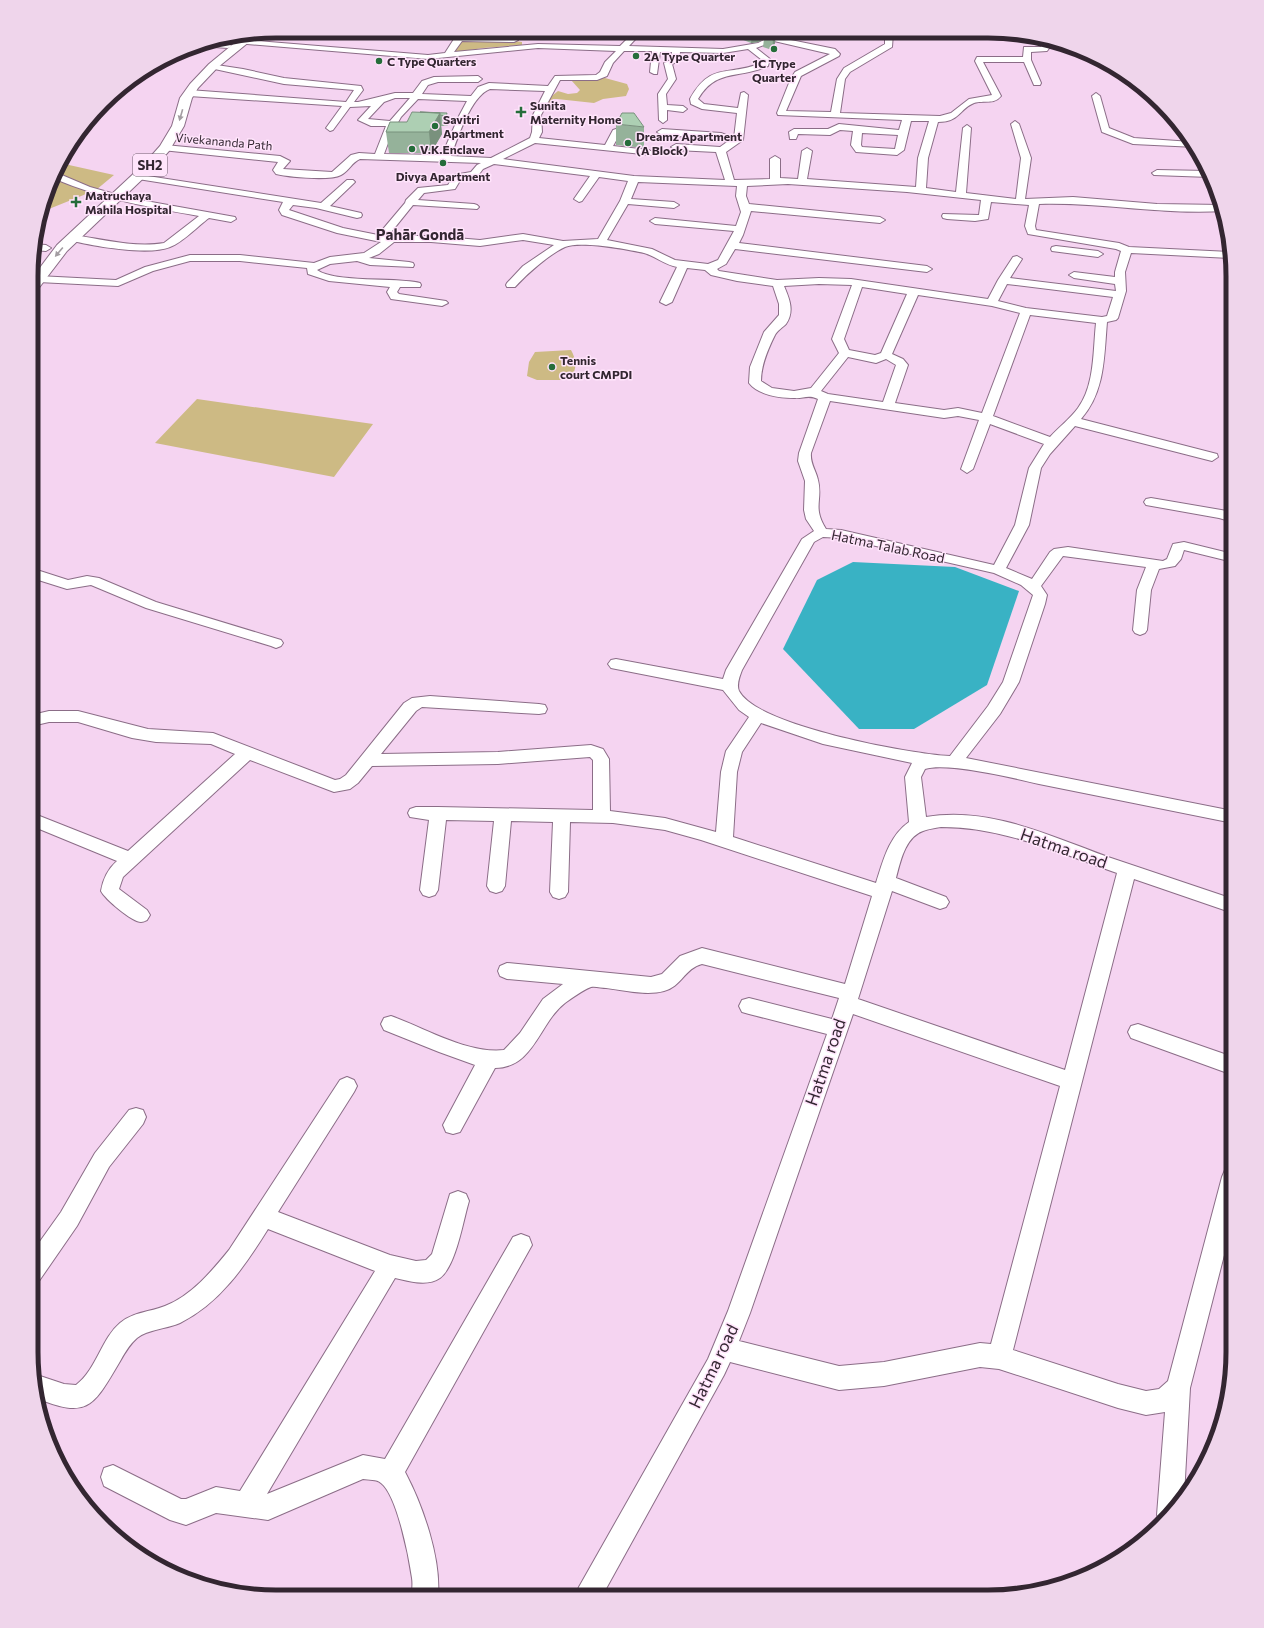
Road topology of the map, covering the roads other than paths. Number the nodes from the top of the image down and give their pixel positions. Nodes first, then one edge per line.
1 (632, 38) edge
2 (889, 38) edge
3 (774, 39) joint
4 (243, 40) edge
5 (236, 42) edge
6 (236, 42) edge
7 (527, 46) junction
8 (1049, 46) edge
9 (750, 47) junction
10 (622, 49) junction
11 (656, 50) junction
12 (676, 51) junction
13 (447, 56) junction
14 (1027, 60) junction
15 (213, 66) junction
16 (654, 72) dead end
17 (478, 79) dead end
18 (1036, 83) dead end
19 (550, 89) junction
20 (189, 93) junction
21 (744, 95) dead end
22 (174, 96) dead end
23 (416, 96) junction
24 (1096, 96) dead end
25 (473, 99) junction
26 (380, 101) junction
27 (347, 104) junction
28 (663, 107) junction
29 (683, 109) dead end
30 (742, 111) junction
31 (835, 116) junction
32 (906, 117) junction
33 (934, 119) junction
34 (664, 120) dead end
35 (1015, 124) dead end
36 (391, 125) junction
37 (330, 128) dead end
38 (404, 128) edge
39 (967, 128) dead end
40 (163, 129) dead end
41 (858, 130) junction
42 (445, 131) dead end
43 (456, 131) junction
44 (616, 132) edge
45 (662, 132) dead end
46 (902, 134) junction
47 (793, 137) dead end
48 (534, 140) junction
49 (734, 142) junction
50 (1186, 144) edge
51 (676, 147) dead end
52 (165, 148) junction
53 (608, 148) junction
54 (722, 150) junction
55 (807, 151) dead end
56 (649, 153) dead end
57 (379, 156) junction
58 (445, 158) junction
59 (156, 159) junction
60 (172, 159) dead end
61 (775, 159) dead end
62 (493, 161) junction
63 (671, 168) dead end
64 (1157, 173) dead end
65 (596, 174) junction
66 (1202, 174) edge
67 (138, 176) junction
68 (60, 177) edge
69 (634, 179) junction
70 (667, 181) junction
71 (775, 181) junction
72 (350, 182) dead end
73 (730, 182) junction
74 (802, 182) junction
75 (742, 183) junction
76 (921, 190) junction
77 (961, 195) junction
78 (110, 196) junction
79 (986, 198) junction
80 (579, 199) dead end
81 (625, 201) junction
82 (289, 202) junction
83 (409, 202) junction
84 (1020, 202) junction
85 (1034, 202) junction
86 (674, 205) dead end
87 (323, 207) junction
88 (474, 207) dead end
89 (744, 207) junction
90 (1216, 208) edge
91 (208, 214) junction
92 (357, 216) dead end
93 (947, 216) dead end
94 (231, 218) dead end
95 (880, 220) dead end
96 (655, 221) dead end
97 (741, 233) junction
98 (73, 238) junction
99 (385, 239) junction
100 (601, 242) junction
101 (563, 244) junction
102 (731, 245) junction
103 (40, 248) edge
104 (46, 248) junction
105 (1056, 249) dead end
106 (1126, 255) junction
107 (1225, 255) edge
108 (39, 257) edge
109 (358, 258) junction
110 (1017, 259) dead end
111 (1171, 263) dead end
112 (409, 264) dead end
113 (684, 264) junction
114 (316, 266) junction
115 (708, 267) junction
116 (927, 269) dead end
117 (1074, 275) dead end
118 (38, 279) edge
119 (1003, 280) junction
120 (1120, 282) junction
121 (38, 283) edge
122 (777, 283) junction
123 (858, 283) junction
124 (397, 284) junction
125 (416, 285) dead end
126 (511, 285) dead end
127 (914, 291) junction
128 (1120, 295) junction
129 (666, 302) dead end
130 (442, 303) dead end
131 (992, 303) junction
132 (1026, 311) junction
133 (1102, 320) junction
134 (845, 353) junction
135 (886, 356) junction
136 (820, 395) junction
137 (888, 405) junction
138 (986, 418) junction
139 (1072, 421) junction
140 (1053, 443) junction
141 (1212, 457) dead end
142 (967, 469) dead end
143 (1151, 502) dead end
144 (1226, 515) edge
145 (822, 532) junction
146 (1226, 556) edge
147 (1154, 564) junction
148 (998, 570) junction
149 (38, 574) edge
150 (1034, 586) junction
151 (1140, 630) dead end
152 (276, 643) dead end
153 (616, 664) dead end
154 (730, 686) junction
155 (539, 709) dead end
156 (758, 716) junction
157 (38, 720) edge
158 (248, 752) junction
159 (367, 760) junction
160 (931, 761) junction
161 (954, 762) junction
162 (416, 813) dead end
163 (438, 813) junction
164 (503, 815) junction
165 (562, 816) junction
166 (1226, 816) edge
167 (602, 817) junction
168 (38, 821) edge
169 (918, 826) junction
170 (724, 841) junction
171 (130, 859) junction
172 (1127, 870) junction
173 (496, 886) dead end
174 (884, 887) junction
175 (428, 890) dead end
176 (559, 892) dead end
177 (940, 902) dead end
178 (1226, 904) edge
179 (141, 915) dead end
180 (507, 971) dead end
181 (588, 980) junction
182 (848, 998) junction
183 (749, 1006) dead end
184 (391, 1024) dead end
185 (837, 1028) junction
186 (1138, 1032) dead end
187 (489, 1059) junction
188 (1226, 1063) edge
189 (1072, 1080) junction
190 (348, 1086) dead end
191 (136, 1117) dead end
192 (453, 1125) dead end
193 (458, 1201) dead end
194 (1226, 1204) edge
195 (264, 1217) junction
196 (521, 1245) dead end
197 (38, 1262) edge
198 (390, 1266) junction
199 (724, 1349) junction
200 (999, 1357) junction
201 (41, 1387) edge
202 (1178, 1388) junction
203 (390, 1474) junction
204 (113, 1477) dead end
205 (246, 1505) junction
206 (1171, 1505) edge
207 (425, 1590) edge
208 (591, 1590) edge

1 - 10 street
2 - 31 street
3 - 9 street
3 - 31 street
4 - 13 street
5 - 15 main road, SH2
6 - 22 main road
7 - 10 street
7 - 13 street
7 - 13 street
8 - 14 street
9 - 12 street
9 - 30 street
10 - 11 street
10 - 19 street
11 - 12 street
11 - 16 street
12 - 28 street
14 - 18 street
14 - 33 street
15 - 20 main road, SH2
15 - 27 street
17 - 23 street
19 - 25 street
19 - 48 street
20 - 27 street
20 -> 52 main road, SH2
21 - 30 street
23 - 25 street
23 - 26 street
23 - 36 street
24 - 50 street
25 - 43 street
26 - 27 street
26 - 36 street
27 - 37 street
28 - 29 street
28 - 34 street
30 - 49 street
31 - 32 street
32 - 33 street
32 - 46 street
33 - 76 street
35 - 84 street
36 - 38 street
36 - 57 street
39 - 77 street
40 - 78 main road, SH2
41 - 46 street
41 - 46 street
41 - 47 street
42 - 43 street
43 - 58 street
44 - 53 street
45 - 49 street
48 - 53 street
48 - 62 street
49 - 54 street
51 - 54 street
52 - 57 street, Vivekananda Path
52 - 59 main road, SH2
53 - 56 street
54 - 73 street
55 - 74 street
57 - 58 street, Vivekananda Path
58 - 62 street, Vivekananda Path
59 - 60 street
59 - 67 main road, SH2
61 - 71 street
62 - 65 street, Vivekananda Path
62 - 83 street
63 - 70 street
64 - 66 street
65 - 69 street, Vivekananda Path
65 - 80 street
67 - 78 main road, SH2
67 - 82 street
68 - 78 street
69 - 70 street, Vivekananda Path
69 - 81 street
70 - 73 street, Vivekananda Path
71 - 74 street, Vivekananda Path
71 - 75 street, Vivekananda Path
72 - 87 street
73 - 75 street, Vivekananda Path
74 - 76 street, Vivekananda Path
75 - 89 street
76 - 77 street, Vivekananda Path
77 - 79 street, Vivekananda Path
78 - 91 street
78 - 98 main road, SH2
78 - 104 main road, SH2
79 - 84 street, Vivekananda Path
79 - 93 street
81 - 86 street
81 - 100 street
82 - 87 street
82 - 99 street
83 - 88 street
83 - 99 street
84 - 85 street, Vivekananda Path
85 - 90 street, Vivekananda Path
85 - 106 street
87 - 92 street
89 - 95 street
89 - 97 street
91 - 94 street
91 - 98 street
96 - 97 street
97 - 102 street
98 -> 118 main road, SH2
99 - 101 street
99 - 109 street
100 - 101 street
100 - 113 street
101 - 126 street
102 - 115 street
102 - 116 street
103 - 104 street
104 - 108 main road, SH2
105 - 106 street
106 - 107 street
106 - 111 street
106 - 120 street
109 - 112 street
109 - 114 street
110 - 119 street
113 - 115 street
113 - 129 street
114 - 121 street
114 - 124 street
115 - 122 street
117 - 120 street
119 - 128 street
119 - 131 street
120 - 128 street
122 - 123 street
122 - 136 street
123 - 127 street
123 - 134 street
124 - 125 street
124 - 130 street
127 - 131 street
127 - 135 street
128 - 133 street
131 - 132 street
132 - 133 street
132 - 138 street
133 - 139 street
134 - 135 street
134 - 136 street
135 - 137 street
136 - 137 street
136 - 145 street
137 - 138 street
138 - 140 street
138 - 142 street
139 - 140 street
139 - 141 street
140 - 148 street
143 - 144 street
145 - 148 street, Hatma Talab Road
145 - 154 street, Hatma Talab Road
146 - 147 street
147 - 150 street
147 - 151 street
148 - 150 street, Hatma Talab Road
149 - 152 street
150 - 161 street
153 - 154 street
154 - 156 street
155 - 159 street
156 - 160 street
156 - 170 street
157 - 158 street
158 - 159 street
158 - 171 street
159 - 167 street
160 - 161 street
160 - 169 street
161 - 166 street
162 - 163 street
163 - 164 street
163 - 175 street
164 - 165 street
164 - 173 street
165 - 167 street
165 - 176 street
167 - 170 street
168 - 171 street
169 - 172 street, Hatma road
169 - 174 street, Hatma road
170 - 174 street
171 - 179 street
172 - 178 street, Hatma road
172 - 189 street
174 - 177 street
174 - 182 street, Hatma road
180 - 181 street
181 - 182 street
181 - 187 street
182 - 185 street, Hatma road
182 - 189 street
183 - 185 street
184 - 187 street
185 - 199 street, Hatma road
186 - 188 street
187 - 192 street
189 - 200 street
190 - 195 street
191 - 197 street
193 - 198 street
194 - 202 street
195 - 198 street
195 - 201 street
196 - 203 street
198 - 205 street
199 - 200 street
199 - 208 street, Hatma road
200 - 202 street
202 - 206 street
203 - 205 street
203 - 207 street
204 - 205 street

